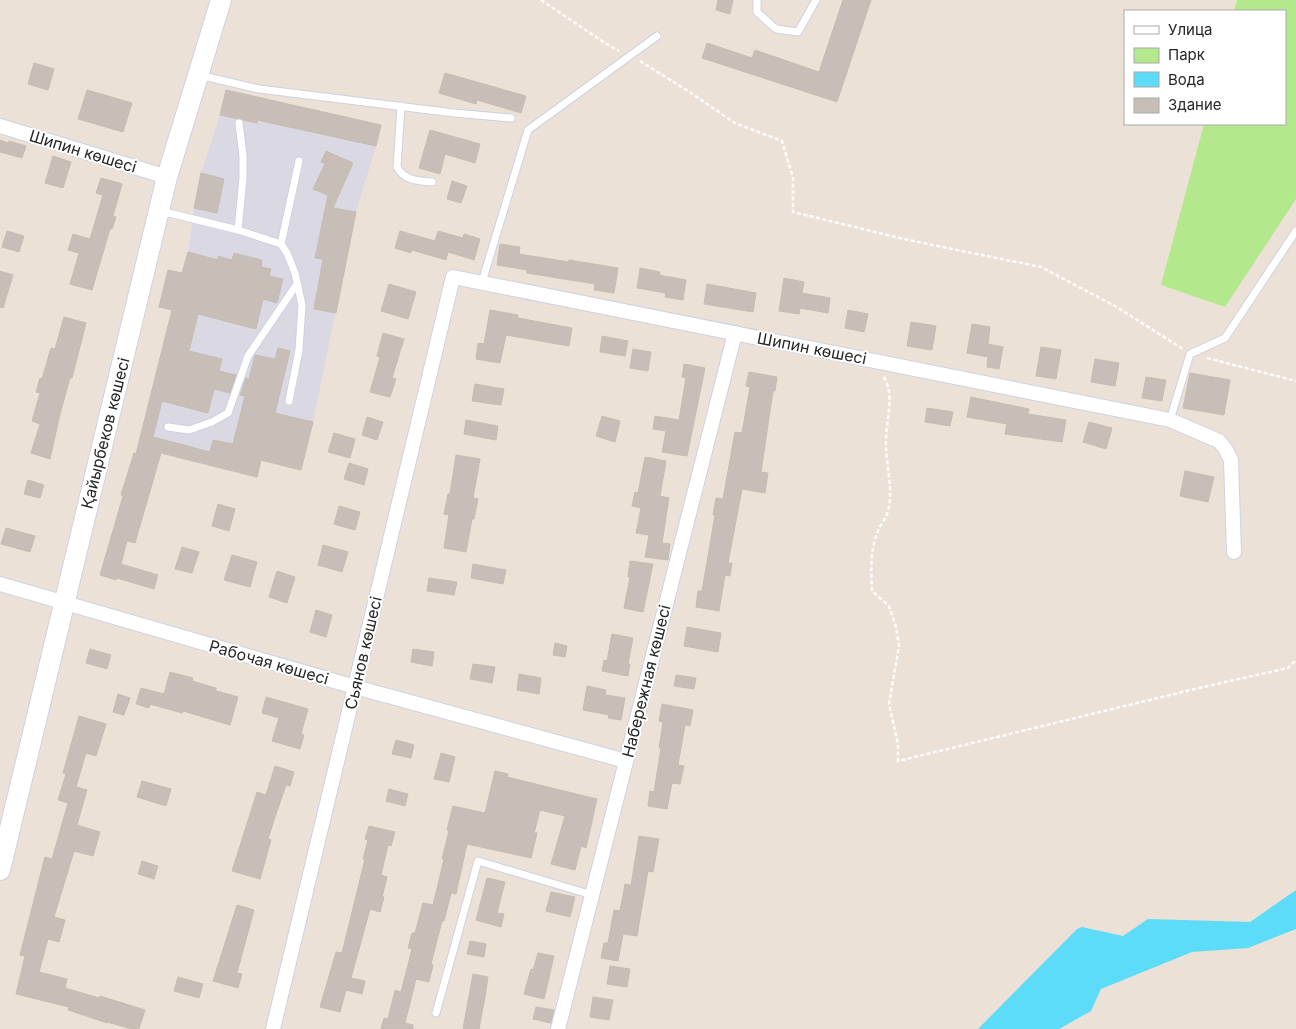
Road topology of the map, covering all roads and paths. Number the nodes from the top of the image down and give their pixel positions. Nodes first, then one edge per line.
1 (221, 0) edge
2 (541, 0) edge
3 (757, 0) edge
4 (816, 0) edge
5 (657, 36) dead end
6 (629, 56) junction
7 (198, 75) junction
8 (401, 106) junction
9 (511, 118) dead end
10 (239, 124) dead end
11 (0, 126) edge
12 (299, 161) dead end
13 (167, 177) junction
14 (432, 182) dead end
15 (159, 210) junction
16 (238, 230) junction
17 (1296, 231) edge
18 (281, 244) junction
19 (453, 277) joint
20 (482, 282) junction
21 (297, 284) junction
22 (735, 333) junction
23 (1190, 354) junction
24 (875, 361) junction
25 (1296, 381) edge
26 (289, 401) dead end
27 (1170, 420) junction
28 (168, 427) dead end
29 (1234, 552) dead end
30 (0, 584) edge
31 (64, 602) junction
32 (1296, 660) edge
33 (355, 687) junction
34 (626, 761) junction
35 (0, 870) edge
36 (592, 895) junction
37 (436, 1013) dead end
38 (273, 1029) edge
39 (558, 1029) edge

1 - 7 main road, Қайырбеков көшесі
2 - 6 path
3 - 4 lane
5 - 6 lane
6 - 20 lane
6 - 23 path
7 - 8 lane
7 - 13 main road, Қайырбеков көшесі
8 - 9 lane
8 - 14 lane
10 - 16 lane
11 - 13 street, Шипин көшесі
12 - 18 lane
13 - 15 main road, Қайырбеков көшесі
15 - 16 lane
15 - 31 main road, Қайырбеков көшесі
16 - 18 lane
17 - 23 lane
18 - 21 lane
19 - 20 street, Шипин көшесі
19 - 33 street, Сьянов көшесі
20 - 22 street, Шипин көшесі
21 - 26 lane
21 - 28 lane
22 - 24 street, Шипин көшесі
22 - 34 street, Набережная көшесі
23 - 25 path
23 - 27 lane
24 - 27 street, Шипин көшесі
24 - 32 path
27 - 29 street, Шипин көшесі
30 - 31 street, Рабочая көшесі
31 - 33 street, Рабочая көшесі
31 - 35 main road, Қайырбеков көшесі
33 - 34 street, Рабочая көшесі
33 - 38 street, Сьянов көшесі
34 - 36 street, Набережная көшесі
36 - 37 lane
36 - 39 street, Набережная көшесі

